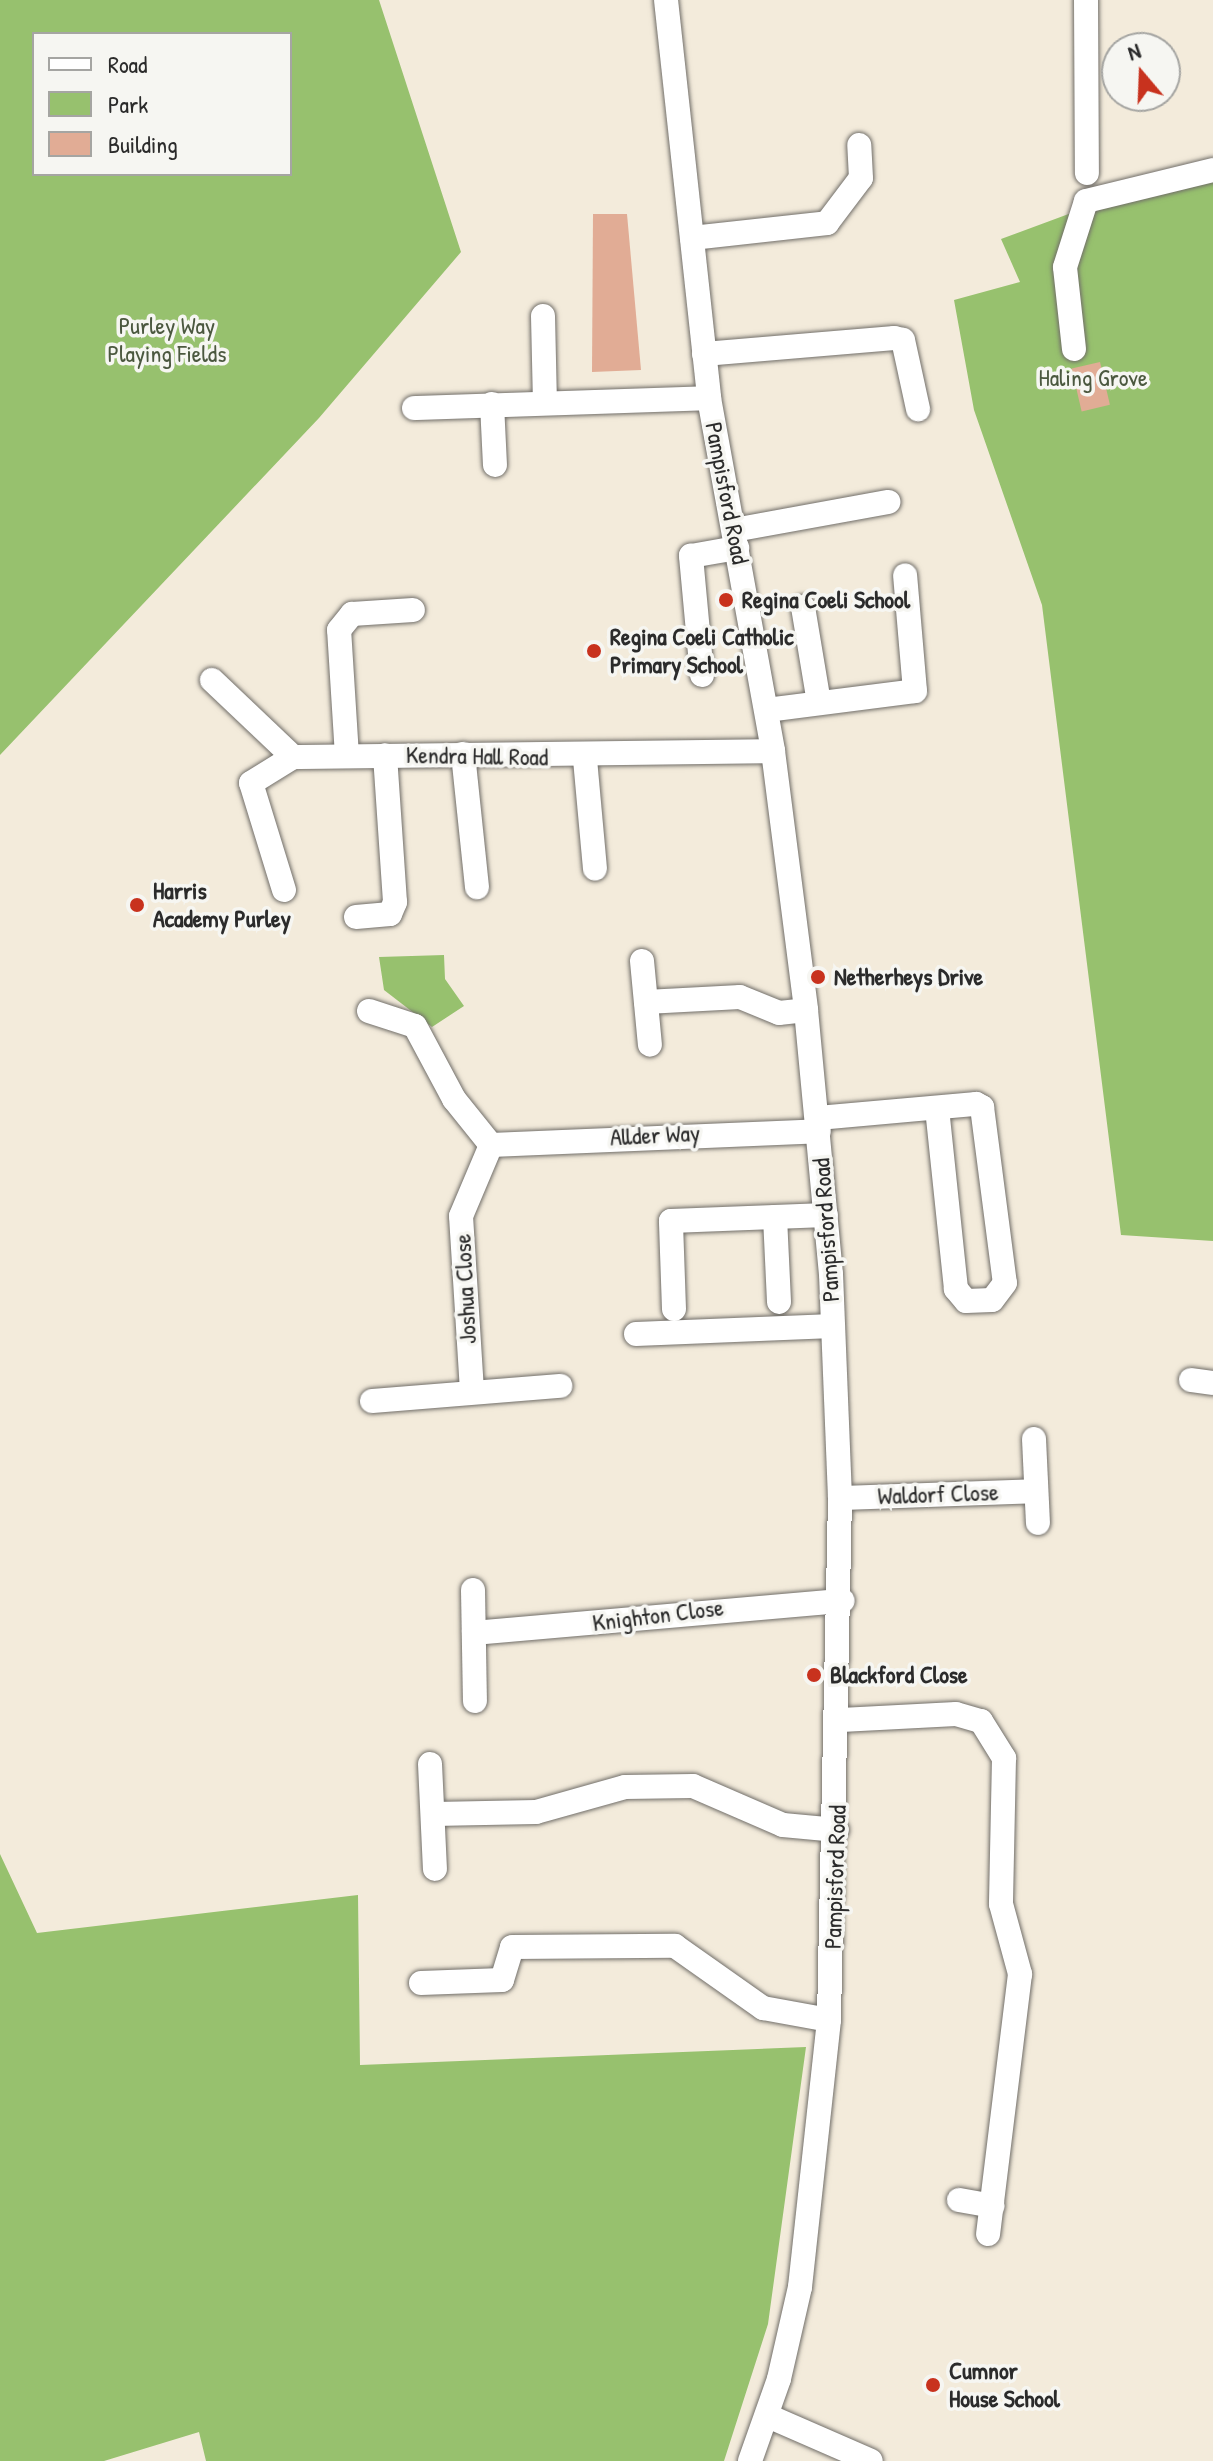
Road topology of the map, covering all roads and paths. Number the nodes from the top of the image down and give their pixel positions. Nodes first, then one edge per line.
1 (666, 0) edge
2 (1086, 0) edge
3 (859, 145) dead end
4 (1213, 170) edge
5 (1087, 173) dead end
6 (692, 238) junction
7 (543, 316) dead end
8 (1074, 349) dead end
9 (704, 354) junction
10 (709, 398) junction
11 (545, 402) junction
12 (492, 404) junction
13 (414, 408) dead end
14 (918, 409) dead end
15 (495, 465) dead end
16 (888, 502) dead end
17 (735, 539) junction
18 (905, 575) dead end
19 (803, 607) dead end
20 (413, 610) dead end
21 (702, 675) dead end
22 (212, 680) dead end
23 (819, 703) junction
24 (767, 710) junction
25 (773, 751) junction
26 (463, 754) junction
27 (385, 755) junction
28 (347, 756) junction
29 (293, 757) junction
30 (585, 759) junction
31 (595, 869) dead end
32 (477, 887) dead end
33 (284, 890) dead end
34 (356, 917) dead end
35 (642, 961) dead end
36 (646, 1002) junction
37 (806, 1010) junction
38 (369, 1011) dead end
39 (650, 1045) dead end
40 (937, 1109) junction
41 (818, 1124) junction
42 (491, 1145) junction
43 (826, 1215) junction
44 (775, 1217) junction
45 (779, 1302) dead end
46 (674, 1309) dead end
47 (833, 1326) junction
48 (636, 1334) dead end
49 (560, 1386) dead end
50 (472, 1391) junction
51 (372, 1401) dead end
52 (1034, 1439) dead end
53 (1036, 1491) junction
54 (840, 1498) junction
55 (1038, 1523) dead end
56 (473, 1590) dead end
57 (843, 1601) junction
58 (474, 1633) junction
59 (475, 1701) dead end
60 (841, 1720) junction
61 (430, 1764) dead end
62 (434, 1814) junction
63 (837, 1830) junction
64 (435, 1869) dead end
65 (421, 1983) dead end
66 (829, 2020) junction
67 (959, 2200) dead end
68 (992, 2206) junction
69 (988, 2234) dead end
70 (768, 2416) junction
71 (750, 2461) edge
72 (871, 2461) edge

1 - 6 street, Pampisford Road
2 - 5 street
3 - 6 street
4 - 8 street
6 - 9 street, Pampisford Road
7 - 11 street
9 - 10 street, Pampisford Road
9 - 14 street
10 - 11 street
10 - 17 street, Pampisford Road
11 - 12 street
12 - 13 street
12 - 15 street
16 - 17 street
17 - 21 street
17 - 24 street, Pampisford Road
18 - 23 street
19 - 23 street
20 - 28 street
22 - 29 street
23 - 24 street
24 - 25 street, Pampisford Road
25 - 30 street, Kendra Hall Road
25 - 37 street, Pampisford Road
26 - 27 street, Kendra Hall Road
26 - 30 street, Kendra Hall Road
26 - 32 street
27 - 28 street, Kendra Hall Road
27 - 34 street
28 - 29 street, Kendra Hall Road
29 - 33 street
30 - 31 street
35 - 36 street
36 - 37 street
36 - 39 street
37 - 41 street, Pampisford Road
38 - 42 street
40 - 40 street
40 - 41 street
41 - 42 street, Allder Way
41 - 43 street, Pampisford Road
42 - 50 street, Joshua Close
43 - 44 street
43 - 47 street, Pampisford Road
44 - 45 street
44 - 46 street
47 - 48 street
47 - 54 street, Pampisford Road
49 - 50 street
50 - 51 street
52 - 53 street
53 - 54 street, Waldorf Close
53 - 55 street
54 - 57 street, Pampisford Road
56 - 58 street
57 - 58 street, Knighton Close
57 - 60 street, Pampisford Road
58 - 59 street
60 - 63 street, Pampisford Road
60 - 68 street
61 - 62 street
62 - 63 street
62 - 64 street
63 - 66 street, Pampisford Road
65 - 66 street
66 - 70 street, Pampisford Road
67 - 68 street
68 - 69 street
70 - 71 street, Pampisford Road
70 - 72 street

